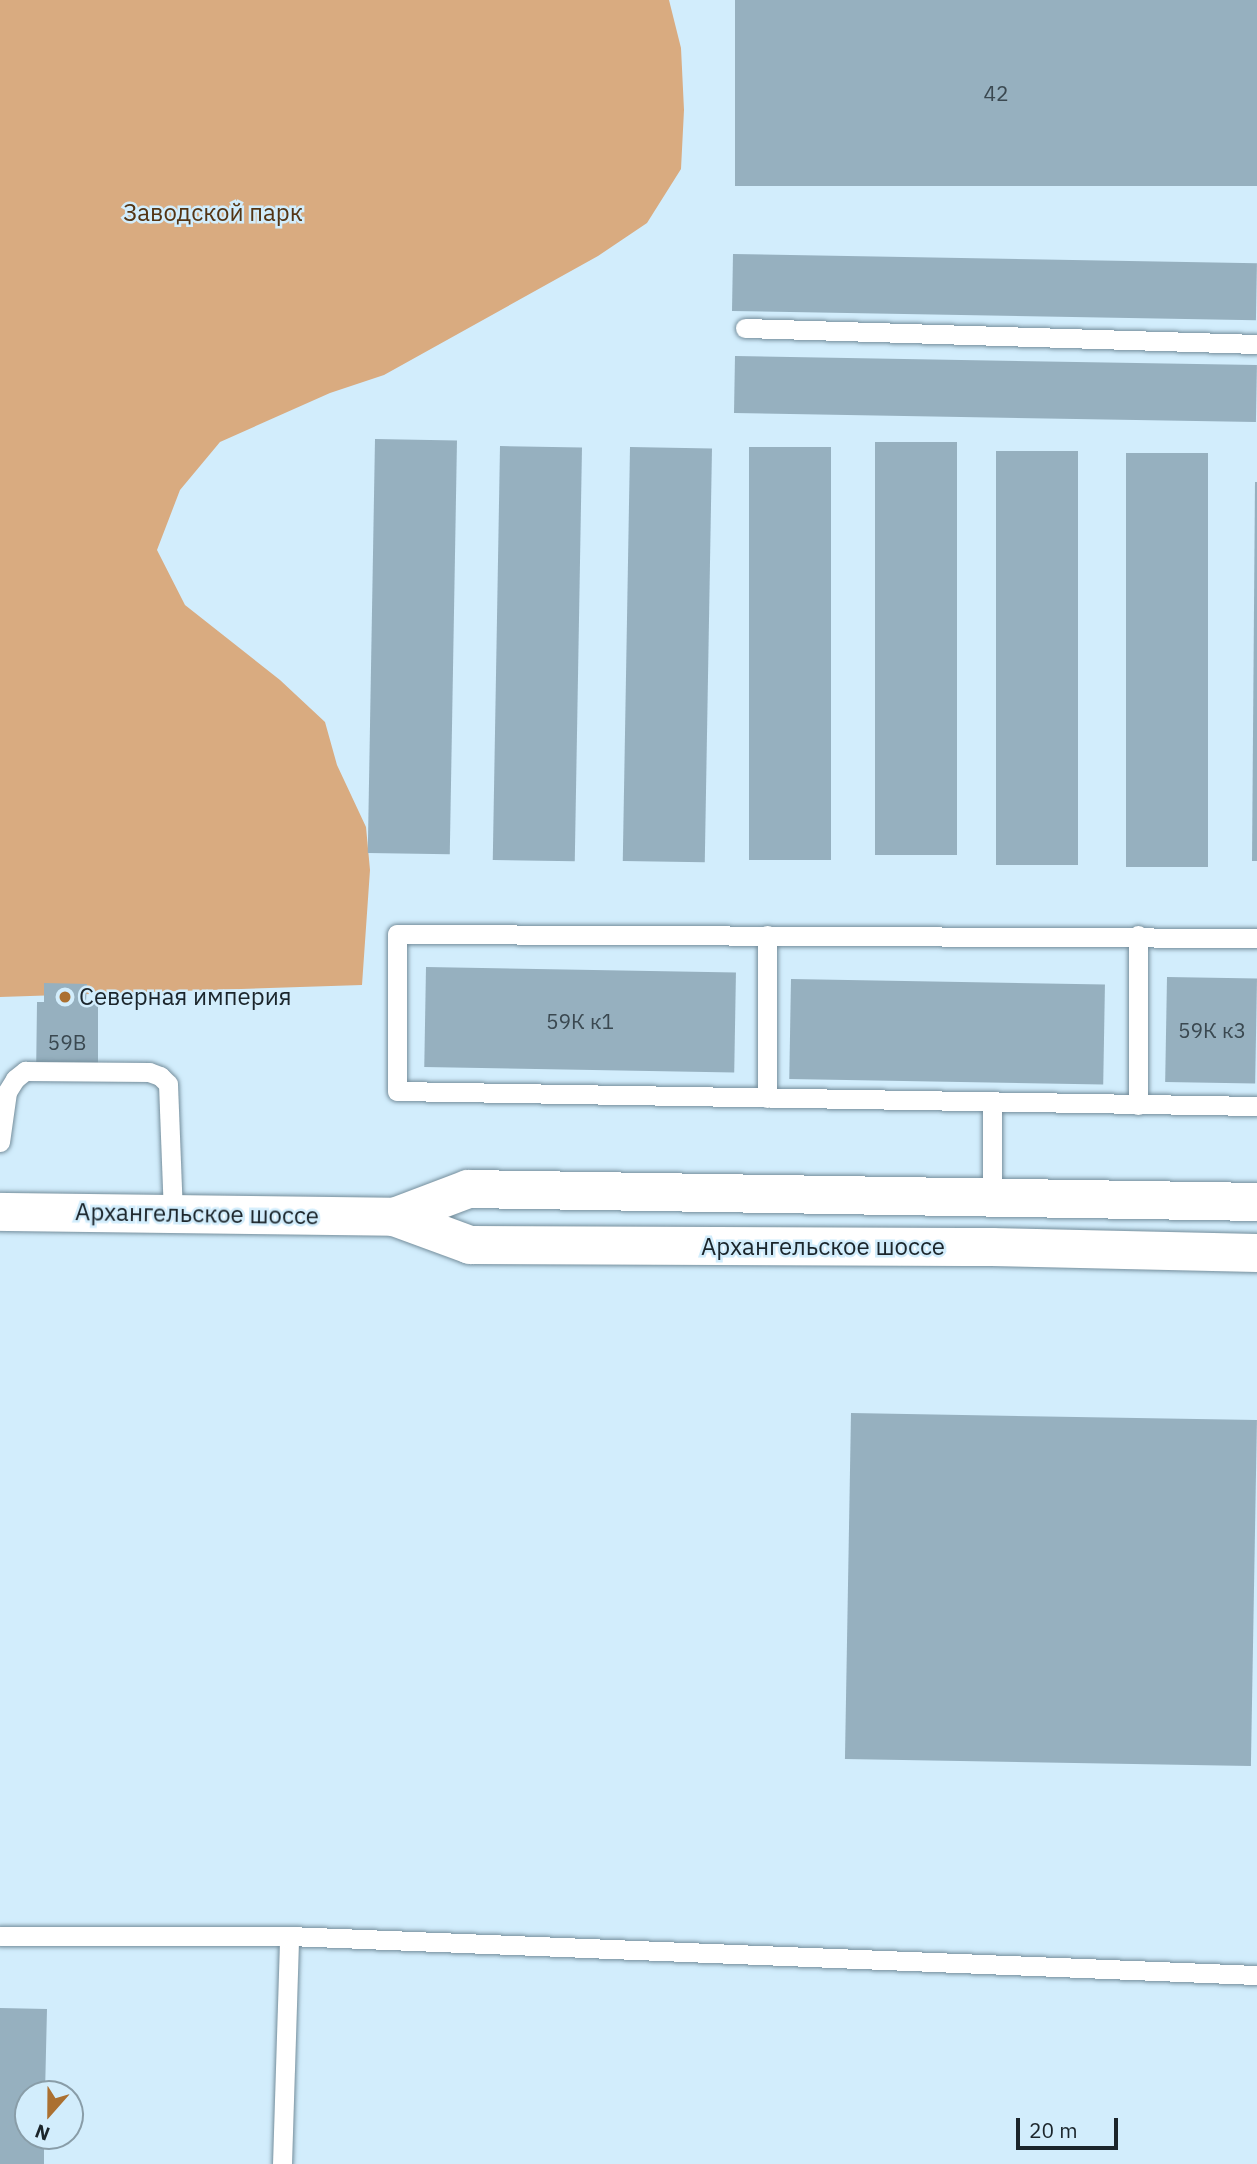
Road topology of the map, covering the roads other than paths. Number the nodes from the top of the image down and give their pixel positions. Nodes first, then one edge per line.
1 (745, 328) dead end
2 (1257, 344) edge
3 (767, 935) junction
4 (1138, 935) junction
5 (1257, 938) edge
6 (767, 1098) junction
7 (992, 1102) junction
8 (1138, 1105) junction
9 (1257, 1106) edge
10 (0, 1142) edge
11 (992, 1196) junction
12 (1257, 1202) edge
13 (0, 1212) edge
14 (173, 1214) junction
15 (394, 1217) junction
16 (992, 1247) junction
17 (1257, 1253) edge
18 (0, 1936) edge
19 (289, 1936) junction
20 (1257, 1975) edge
21 (282, 2164) edge

1 - 2 lane
3 - 4 lane
3 - 6 lane
3 - 6 lane
4 - 5 lane
4 - 8 lane
6 - 7 lane
7 - 8 lane
7 - 11 lane
8 - 9 lane
10 - 14 lane
11 - 12 main road, Архангельское шоссе
11 - 15 main road, Архангельское шоссе
11 - 16 main road
13 - 14 main road, Архангельское шоссе
14 - 15 main road, Архангельское шоссе
15 - 16 main road, Архангельское шоссе
16 - 17 main road, Архангельское шоссе
18 - 19 lane
19 - 20 lane
19 - 21 lane

